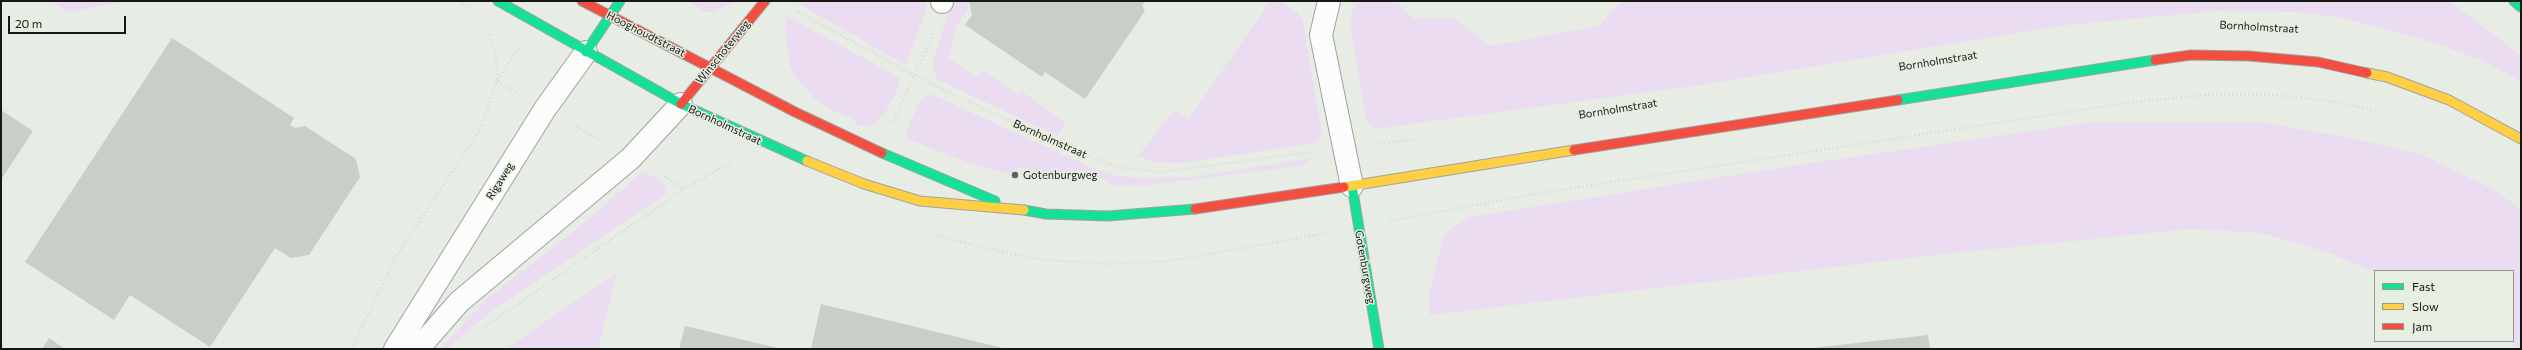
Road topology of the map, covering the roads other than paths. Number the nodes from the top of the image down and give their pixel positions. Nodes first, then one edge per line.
1 (498, 1) edge
2 (582, 1) edge
3 (620, 1) edge
4 (764, 1) edge
5 (1329, 1) edge
6 (2514, 1) edge
7 (2521, 7) edge
8 (610, 16) junction
9 (586, 52) junction
10 (711, 66) junction
11 (681, 104) junction
12 (2521, 139) edge
13 (1352, 186) junction
14 (1011, 208) junction
15 (396, 349) edge
16 (418, 349) edge
17 (1379, 349) edge

1 - 9 main road
2 - 8 main road, Hooghoudtstraat
3 - 8 main road
4 - 10 main road, Winschoterweg
5 - 13 street
6 - 7 main road
8 - 9 main road, Rigaweg
8 - 10 main road, Hooghoudtstraat
9 - 11 main road, Bornholmstraat
9 - 15 street, Rigaweg
10 - 11 main road, Winschoterweg
10 - 14 main road, Bornholmstraat
11 - 14 main road, Bornholmstraat
11 - 16 street
12 - 13 main road, Bornholmstraat
13 - 14 main road, Bornholmstraat
13 - 17 main road, Gotenburgweg

